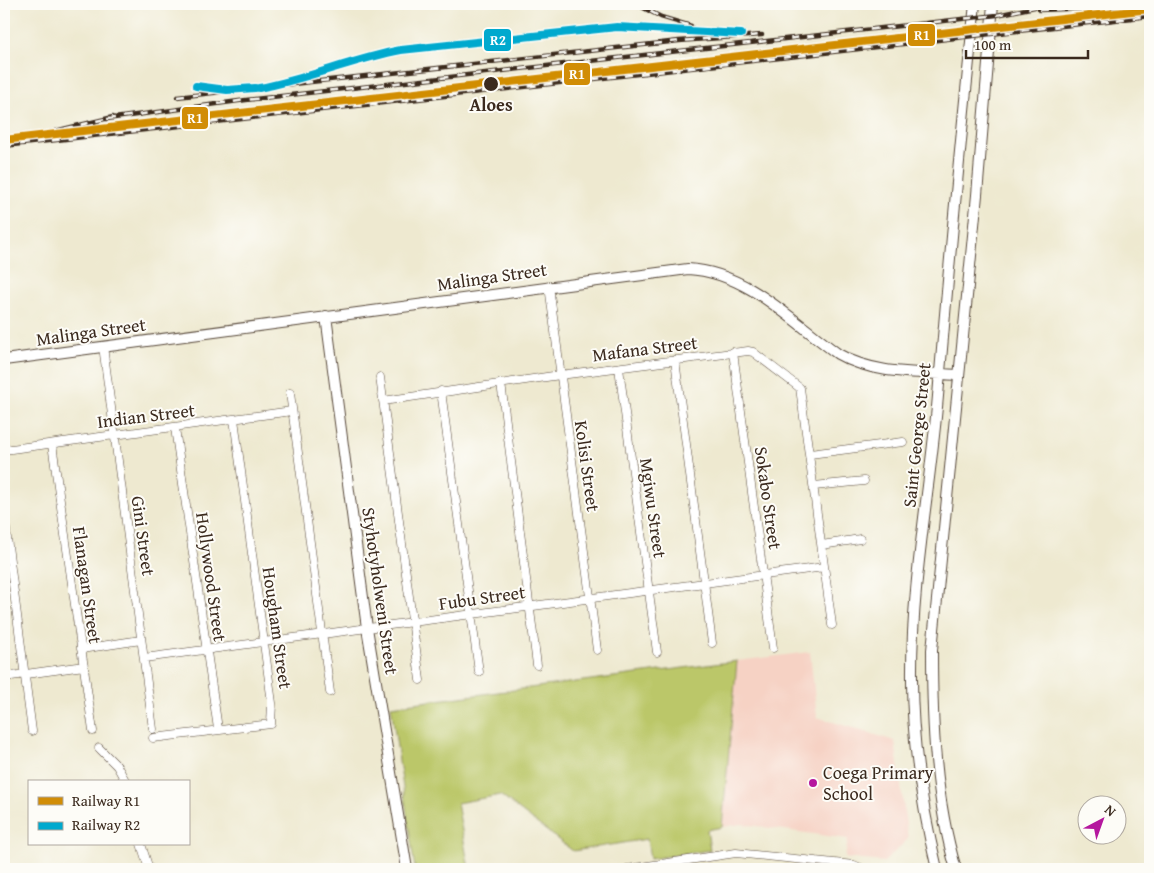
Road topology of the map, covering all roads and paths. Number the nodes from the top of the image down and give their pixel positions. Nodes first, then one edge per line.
1 (975, 4) edge
2 (993, 4) edge
3 (549, 286) junction
4 (326, 316) junction
5 (102, 346) junction
6 (733, 352) junction
7 (4, 360) edge
8 (675, 360) junction
9 (619, 368) junction
10 (560, 374) junction
11 (939, 374) junction
12 (959, 375) junction
13 (380, 377) dead end
14 (501, 383) junction
15 (441, 391) junction
16 (290, 394) dead end
17 (383, 401) junction
18 (292, 411) junction
19 (234, 419) junction
20 (175, 428) junction
21 (114, 434) junction
22 (903, 442) dead end
23 (52, 444) junction
24 (4, 450) edge
25 (810, 454) junction
26 (864, 481) dead end
27 (814, 486) junction
28 (4, 516) edge
29 (860, 539) dead end
30 (822, 545) junction
31 (824, 567) junction
32 (763, 576) junction
33 (704, 584) junction
34 (649, 591) junction
35 (590, 598) junction
36 (529, 606) junction
37 (471, 615) junction
38 (412, 622) junction
39 (832, 625) dead end
40 (368, 628) junction
41 (322, 635) junction
42 (141, 640) junction
43 (264, 642) junction
44 (712, 643) dead end
45 (80, 648) junction
46 (773, 648) dead end
47 (597, 650) dead end
48 (205, 651) junction
49 (657, 652) dead end
50 (144, 658) junction
51 (537, 665) dead end
52 (84, 666) junction
53 (479, 672) dead end
54 (25, 674) junction
55 (4, 677) edge
56 (420, 680) dead end
57 (330, 692) dead end
58 (153, 729) dead end
59 (218, 729) junction
60 (32, 731) dead end
61 (93, 731) dead end
62 (153, 738) dead end
63 (100, 748) dead end
64 (125, 780) edge
65 (142, 846) edge
66 (651, 868) edge
67 (149, 869) edge
68 (407, 869) edge
69 (627, 869) edge
70 (864, 869) edge
71 (937, 869) edge
72 (956, 869) edge

1 - 11 main road, Saint George Street
2 - 12 main road, Saint George Street
3 - 4 main road, Malinga Street
3 - 10 street, Kolisi Street
3 - 11 main road, Malinga Street
4 - 5 main road, Malinga Street
4 - 40 main road, Styhotyholweni Street
5 - 7 main road, Malinga Street
5 - 21 street, Gini Street
6 - 8 street, Mafana Street
6 - 25 street, Mafana Street
6 - 32 street, Sokabo Street
8 - 9 street, Mafana Street
8 - 33 street
9 - 10 street, Mafana Street
9 - 34 street, Mgiwu Street
10 - 14 street, Mafana Street
10 - 35 street, Kolisi Street
11 - 12 main road, Malinga Street
11 - 71 main road, Saint George Street
12 - 72 main road, Saint George Street
13 - 17 street
14 - 15 street, Mafana Street
14 - 36 street
15 - 17 street, Mafana Street
15 - 37 street
16 - 18 street
17 - 38 street
18 - 19 street, Indian Street
18 - 41 street
19 - 20 street, Indian Street
19 - 43 street, Hougham Street
20 - 21 street, Indian Street
20 - 48 street, Hollywood Street
21 - 23 street, Indian Street
21 - 42 street, Gini Street
22 - 25 street
23 - 24 street, Indian Street
23 - 45 street, Flanagan Street
25 - 27 street, Mafana Street
26 - 27 street
27 - 30 street, Mafana Street
28 - 54 street
29 - 30 street
30 - 31 street, Mafana Street
31 - 32 street, Fubu Street
31 - 39 street, Mafana Street
32 - 33 street, Fubu Street
32 - 46 street, Sokabo Street
33 - 34 street, Fubu Street
33 - 44 street
34 - 35 street, Fubu Street
34 - 49 street, Mgiwu Street
35 - 36 street, Fubu Street
35 - 47 street, Kolisi Street
36 - 37 street, Fubu Street
36 - 51 street
37 - 38 street, Fubu Street
37 - 53 street
38 - 40 street, Fubu Street
38 - 56 street
40 - 41 street, Fubu Street
40 - 68 main road, Styhotyholweni Street
41 - 43 street, Fubu Street
41 - 57 street
42 - 45 street
42 - 50 street, Gini Street
43 - 48 street, Fubu Street
43 - 59 street, Hougham Street
45 - 52 street, Flanagan Street
48 - 50 street, Fubu Street
48 - 59 street, Hollywood Street
50 - 58 street, Gini Street
52 - 54 street
52 - 61 street, Flanagan Street
54 - 55 street
54 - 60 street
59 - 62 street, Hougham Street
63 - 64 street
65 - 67 street
66 - 69 street
66 - 70 street

